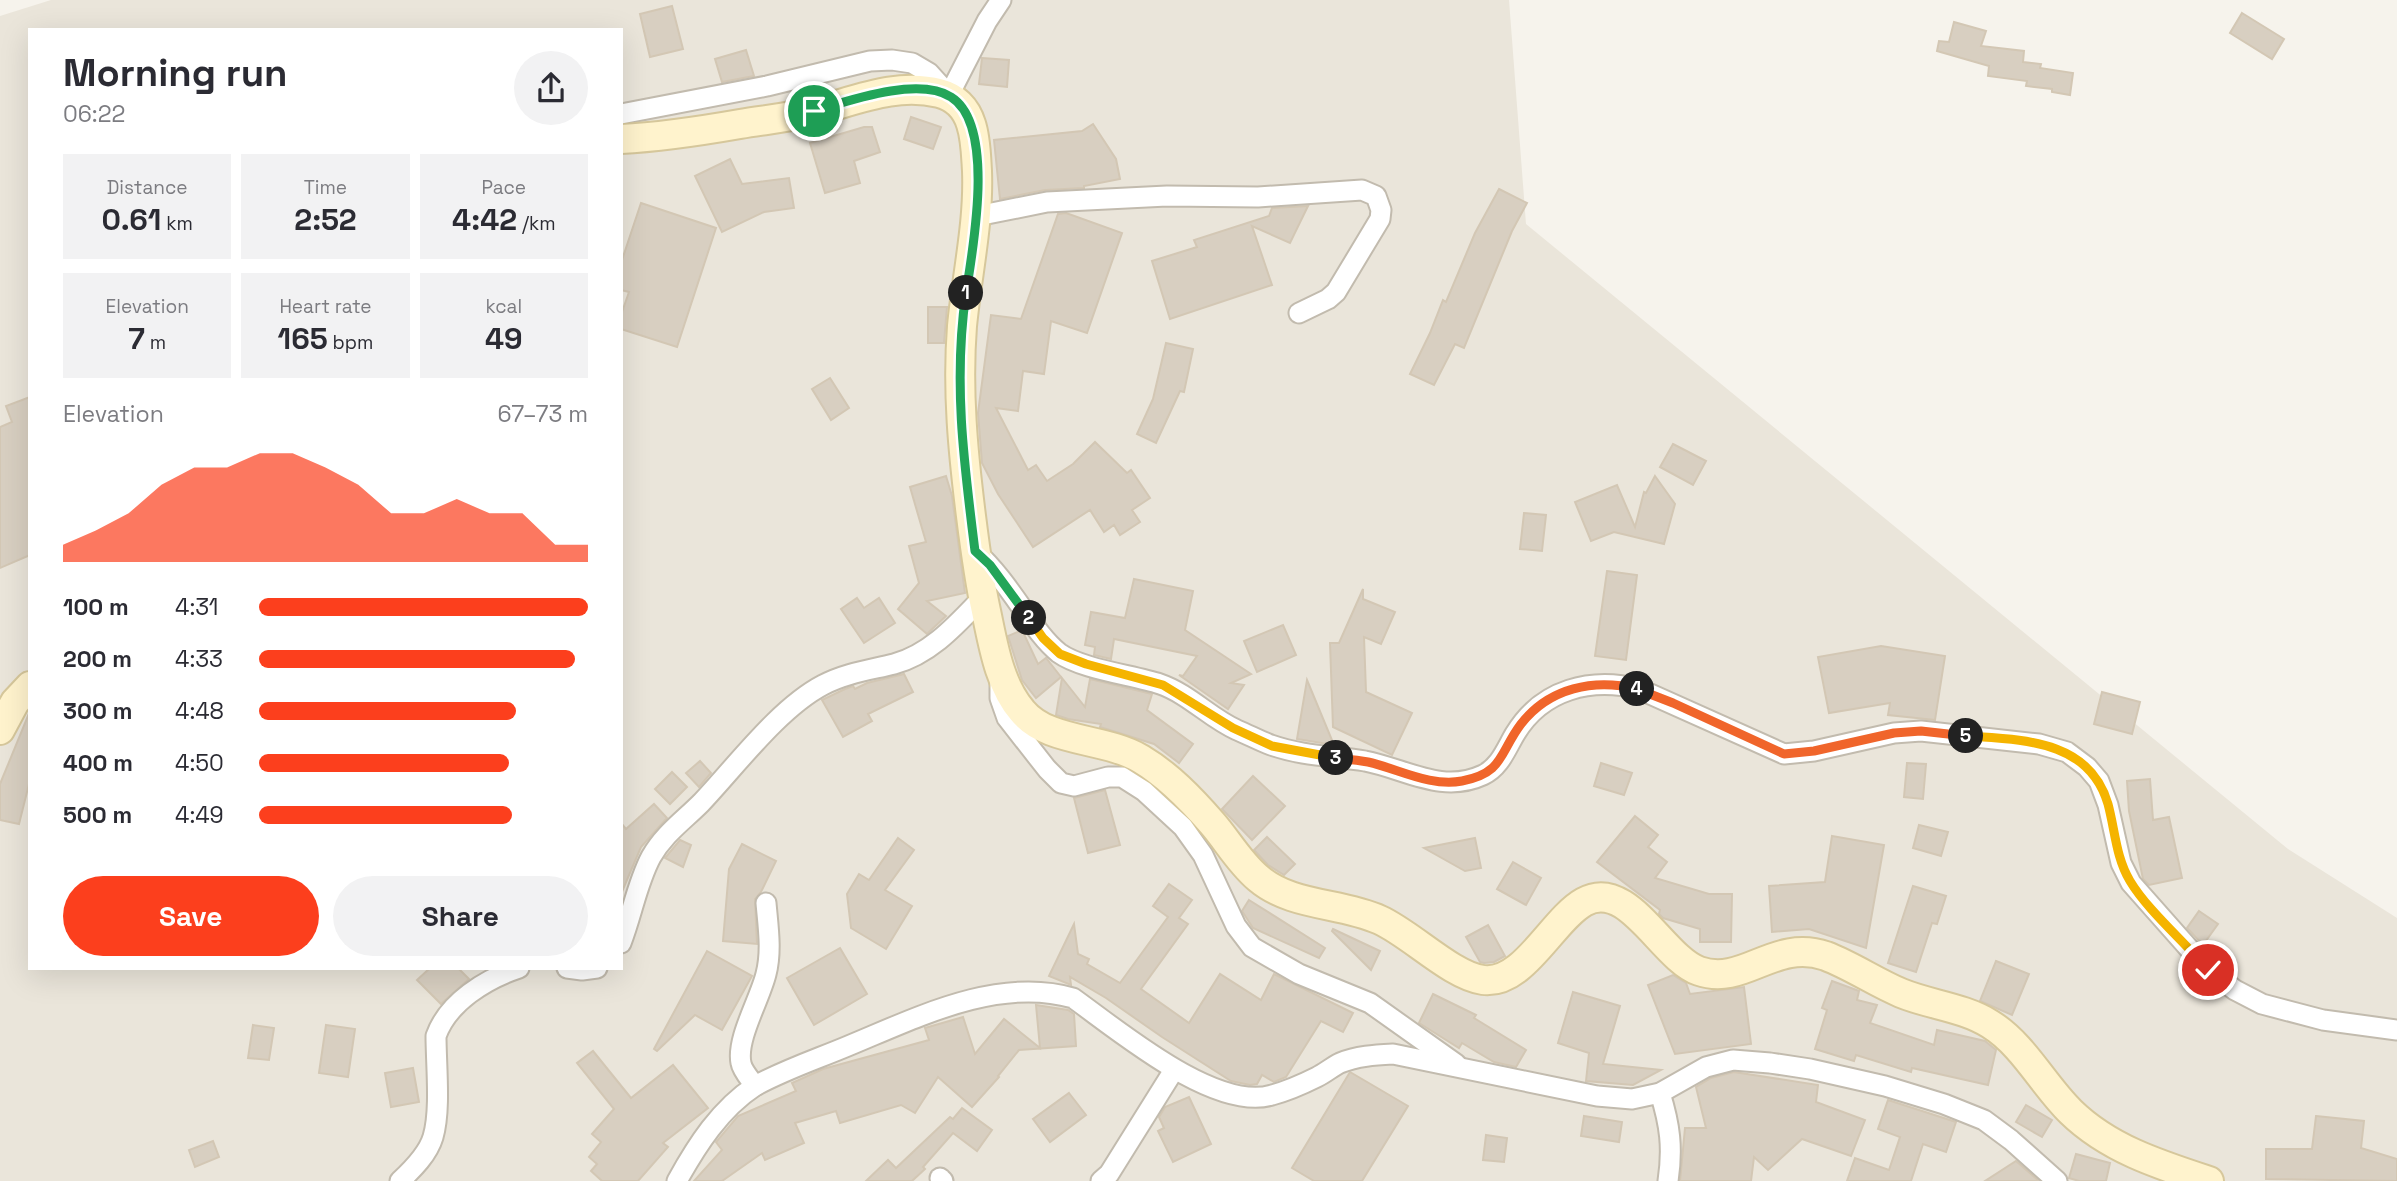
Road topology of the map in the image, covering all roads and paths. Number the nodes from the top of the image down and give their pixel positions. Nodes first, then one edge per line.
1 (1001, 0) edge
2 (949, 95) junction
3 (623, 114) edge
4 (630, 135) edge
5 (976, 216) junction
6 (1299, 313) dead end
7 (975, 551) junction
8 (983, 597) junction
9 (1001, 671) junction
10 (28, 688) edge
11 (0, 730) edge
12 (766, 903) dead end
13 (623, 937) edge
14 (514, 970) edge
15 (2397, 1030) edge
16 (1463, 1069) junction
17 (1174, 1070) junction
18 (755, 1086) junction
19 (1660, 1093) junction
20 (400, 1181) edge
21 (677, 1181) edge
22 (1101, 1181) edge
23 (1668, 1181) edge
24 (2057, 1181) edge
25 (2209, 1181) edge

1 - 2 street
2 - 3 street
2 - 4 street
2 - 5 street
5 - 6 street
5 - 7 street
7 - 8 street
7 - 15 street
8 - 9 street
8 - 13 street
9 - 16 street
9 - 25 street
10 - 11 street
12 - 18 street
14 - 20 street
16 - 17 street
16 - 19 street
17 - 18 street
17 - 22 street
18 - 21 street
19 - 23 street
19 - 24 street

